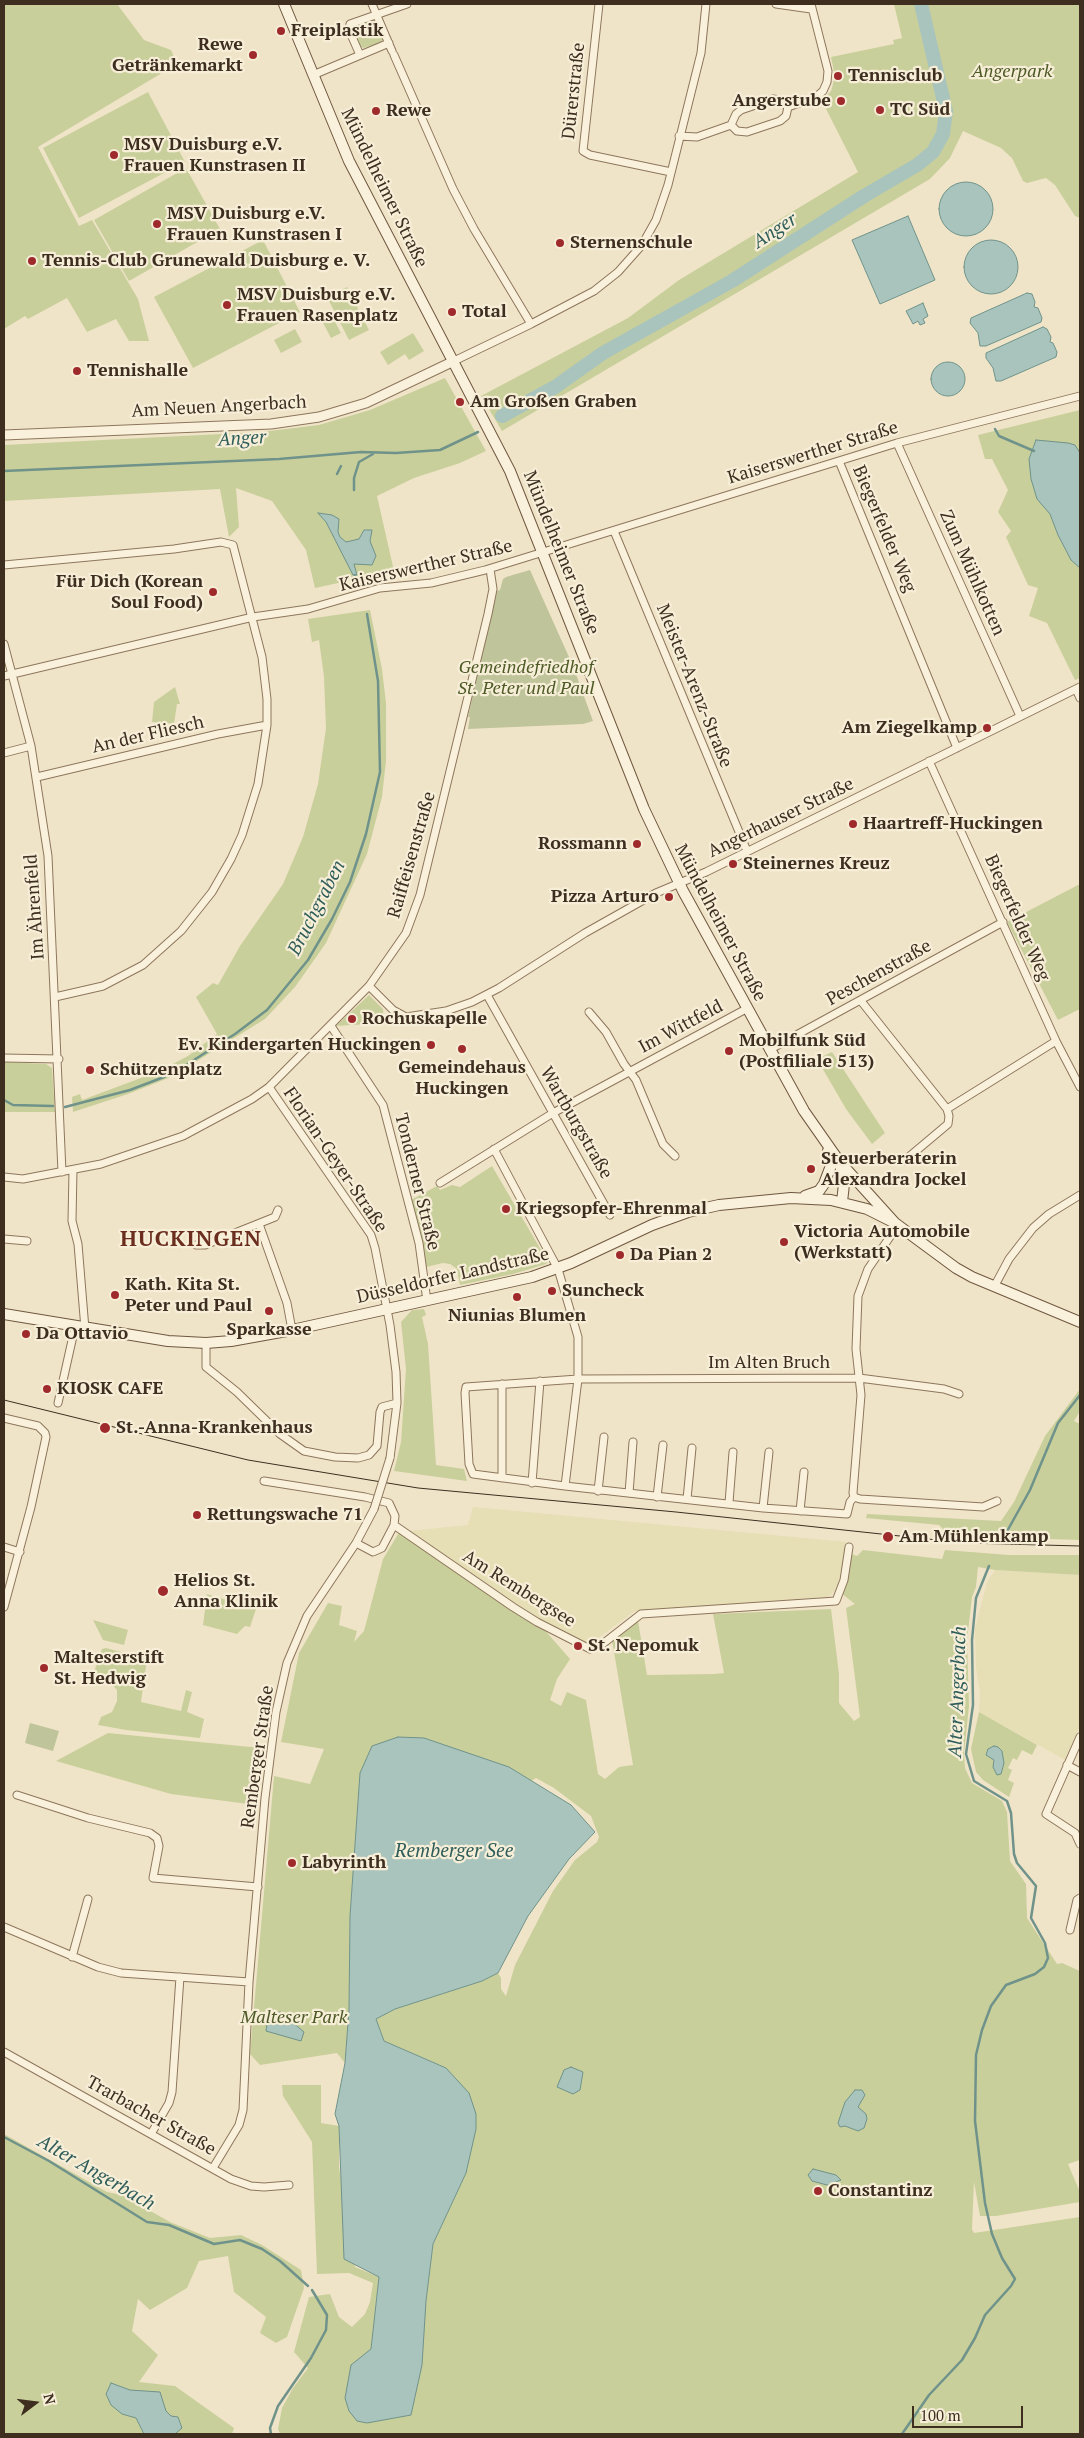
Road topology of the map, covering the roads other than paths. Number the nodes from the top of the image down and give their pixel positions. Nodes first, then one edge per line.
1 (284, 4) edge
2 (372, 4) edge
3 (406, 4) edge
4 (599, 4) edge
5 (706, 4) edge
6 (776, 4) edge
7 (811, 6) edge
8 (377, 16) junction
9 (389, 43) junction
10 (360, 55) junction
11 (313, 75) junction
12 (788, 107) junction
13 (731, 125) junction
14 (679, 136) junction
15 (671, 172) junction
16 (531, 324) junction
17 (454, 361) junction
18 (1080, 396) edge
19 (4, 435) edge
20 (897, 443) junction
21 (839, 461) junction
22 (614, 531) junction
23 (542, 553) junction
24 (4, 565) edge
25 (490, 569) junction
26 (253, 617) junction
27 (4, 644) edge
28 (12, 674) junction
29 (4, 676) edge
30 (1078, 688) edge
31 (1080, 698) edge
32 (1020, 716) junction
33 (267, 725) junction
34 (31, 746) junction
35 (957, 748) junction
36 (4, 753) edge
37 (930, 761) junction
38 (37, 777) junction
39 (747, 851) junction
40 (679, 882) junction
41 (1004, 922) junction
42 (369, 986) junction
43 (487, 995) junction
44 (55, 997) junction
45 (862, 1001) junction
46 (746, 1009) junction
47 (589, 1012) dead end
48 (332, 1026) junction
49 (1056, 1042) junction
50 (769, 1050) junction
51 (4, 1058) edge
52 (59, 1059) junction
53 (630, 1071) junction
54 (1080, 1086) edge
55 (268, 1087) junction
56 (947, 1109) junction
57 (553, 1113) junction
58 (823, 1139) junction
59 (494, 1149) junction
60 (675, 1156) dead end
61 (839, 1161) junction
62 (904, 1161) dead end
63 (73, 1170) junction
64 (62, 1172) junction
65 (4, 1177) edge
66 (440, 1183) dead end
67 (1080, 1195) edge
68 (801, 1198) junction
69 (842, 1202) junction
70 (278, 1210) dead end
71 (610, 1214) dead end
72 (259, 1224) junction
73 (896, 1224) junction
74 (4, 1239) edge
75 (27, 1241) dead end
76 (196, 1246) dead end
77 (558, 1269) junction
78 (994, 1287) junction
79 (426, 1301) junction
80 (387, 1309) junction
81 (4, 1314) edge
82 (1080, 1322) edge
83 (80, 1328) junction
84 (292, 1330) junction
85 (206, 1343) junction
86 (859, 1378) junction
87 (578, 1379) junction
88 (540, 1381) junction
89 (502, 1384) junction
90 (959, 1394) dead end
91 (58, 1403) dead end
92 (396, 1403) junction
93 (4, 1418) edge
94 (604, 1437) dead end
95 (633, 1442) dead end
96 (662, 1446) dead end
97 (692, 1448) dead end
98 (733, 1452) dead end
99 (770, 1452) dead end
100 (804, 1472) dead end
101 (502, 1478) junction
102 (264, 1482) dead end
103 (532, 1483) junction
104 (565, 1486) junction
105 (598, 1491) junction
106 (629, 1493) junction
107 (657, 1496) junction
108 (854, 1497) junction
109 (686, 1499) junction
110 (997, 1501) dead end
111 (730, 1503) junction
112 (763, 1508) junction
113 (800, 1511) junction
114 (394, 1525) junction
115 (356, 1543) junction
116 (4, 1547) edge
117 (849, 1547) dead end
118 (20, 1552) junction
119 (4, 1607) edge
120 (1080, 1737) edge
121 (1067, 1765) junction
122 (1080, 1772) edge
123 (17, 1795) dead end
124 (1080, 1844) edge
125 (258, 1887) junction
126 (1080, 1898) edge
127 (88, 1899) dead end
128 (4, 1928) edge
129 (1070, 1930) dead end
130 (72, 1956) junction
131 (180, 1977) junction
132 (249, 1982) junction
133 (4, 2052) edge
134 (151, 2134) junction
135 (214, 2168) junction
136 (289, 2186) dead end

1 - 11 main road, Mündelheimer Straße
2 - 8 street
3 - 8 street
4 - 15 street, Dürerstraße
5 - 14 street
6 - 7 street
7 - 12 street
8 - 9 street
8 - 10 street
9 - 10 street
9 - 16 street
10 - 11 street
11 - 17 main road, Mündelheimer Straße
12 - 13 street
12 - 13 street
13 - 14 street
14 - 15 street
15 - 16 street
16 - 17 street
17 - 19 street, Am Neuen Angerbach
17 - 23 main road, Mündelheimer Straße
18 - 20 street, Kaiserswerther Straße
20 - 21 street, Kaiserswerther Straße
20 - 32 street, Zum Mühlkotten
21 - 22 street, Kaiserswerther Straße
21 - 35 street, Biegerfelder Weg
22 - 23 street, Kaiserswerther Straße
22 - 39 street, Meister-Arenz-Straße
23 - 25 street, Kaiserswerther Straße
23 - 40 main road, Mündelheimer Straße
24 - 26 street
25 - 26 street, Kaiserswerther Straße
25 - 42 street, Raiffeisenstraße
26 - 28 street, Kaiserswerther Straße
26 - 33 street
27 - 28 street, Im Ährenfeld
28 - 29 street, Kaiserswerther Straße
28 - 34 street, Im Ährenfeld
30 - 31 street
30 - 32 street, Angerhauser Straße
32 - 35 street, Angerhauser Straße
33 - 38 street, An der Fliesch
33 - 44 street
34 - 36 street
34 - 38 street, Im Ährenfeld
35 - 37 street, Angerhauser Straße
37 - 39 street, Angerhauser Straße
37 - 41 street, Biegerfelder Weg
38 - 44 street, Im Ährenfeld
39 - 40 street, Angerhauser Straße
40 - 43 street, Angerhauser Straße
40 - 46 main road, Mündelheimer Straße
41 - 45 street, Peschenstraße
41 - 49 street, Biegerfelder Weg
42 - 43 street, Angerhauser Straße
42 - 48 street, Raiffeisenstraße
43 - 57 street, Wartburgstraße
44 - 52 street, Im Ährenfeld
45 - 50 street, Peschenstraße
45 - 56 street
46 - 50 main road, Mündelheimer Straße
46 - 53 street, Im Wittfeld
47 - 53 street, Im Wittfeld
48 - 55 street, Raiffeisenstraße
48 - 79 street, Tonderner Straße
49 - 54 street, Biegerfelder Weg
49 - 56 street
50 - 58 main road, Mündelheimer Straße
51 - 52 street
52 - 64 street, Im Ährenfeld
53 - 57 street, Im Wittfeld
53 - 60 street, Im Wittfeld
55 - 63 street, Raiffeisenstraße
55 - 80 street, Florian-Geyer-Straße
56 - 62 street
57 - 59 street, Im Wittfeld
57 - 71 street, Wartburgstraße
58 - 61 main road, Mündelheimer Straße
58 - 68 main road, Mündelheimer Straße
59 - 66 street, Im Wittfeld
59 - 77 street
61 - 69 main road, Mündelheimer Straße
61 - 73 main road, Mündelheimer Straße
63 - 64 street, Raiffeisenstraße
63 - 83 street
64 - 65 street, Raiffeisenstraße
67 - 78 street
68 - 69 main road, Düsseldorfer Landstraße
68 - 77 main road, Düsseldorfer Landstraße
69 - 73 main road, Düsseldorfer Landstraße
70 - 72 street
72 - 76 street
72 - 84 street
73 - 78 main road, Düsseldorfer Landstraße
73 - 86 street
74 - 75 street
77 - 79 main road, Düsseldorfer Landstraße
77 - 87 street
78 - 82 main road, Düsseldorfer Landstraße
79 - 80 main road, Düsseldorfer Landstraße
80 - 84 main road, Düsseldorfer Landstraße
80 - 92 street, Remberger Straße
81 - 83 main road, Düsseldorfer Landstraße
83 - 85 main road, Düsseldorfer Landstraße
83 - 91 street
84 - 85 main road, Düsseldorfer Landstraße
85 - 92 street
86 - 87 street, Im Alten Bruch
86 - 90 street, Im Alten Bruch
86 - 108 street
87 - 88 street, Im Alten Bruch
87 - 104 street
88 - 89 street, Im Alten Bruch
88 - 103 street
89 - 101 street
89 - 101 street, Im Alten Bruch
92 - 115 street, Remberger Straße, bridge
93 - 118 street
94 - 105 street
95 - 106 street
96 - 107 street
97 - 109 street
98 - 111 street
99 - 112 street
100 - 113 street
101 - 103 street
102 - 114 street
103 - 104 street
104 - 105 street
105 - 106 street
106 - 107 street
107 - 109 street
108 - 110 street
108 - 113 street
109 - 111 street
111 - 112 street
112 - 113 street
114 - 115 street
114 - 117 street, Am Rembergsee
115 - 125 street, Remberger Straße
116 - 118 street
118 - 119 street
120 - 121 street
121 - 122 street
121 - 124 street
123 - 125 street
125 - 132 street, Remberger Straße
126 - 129 street
127 - 130 street
128 - 130 street
130 - 131 street
131 - 132 street
131 - 134 street
132 - 135 street, Remberger Straße
133 - 134 street, Trarbacher Straße
134 - 135 street, Trarbacher Straße
135 - 136 street, Trarbacher Straße

